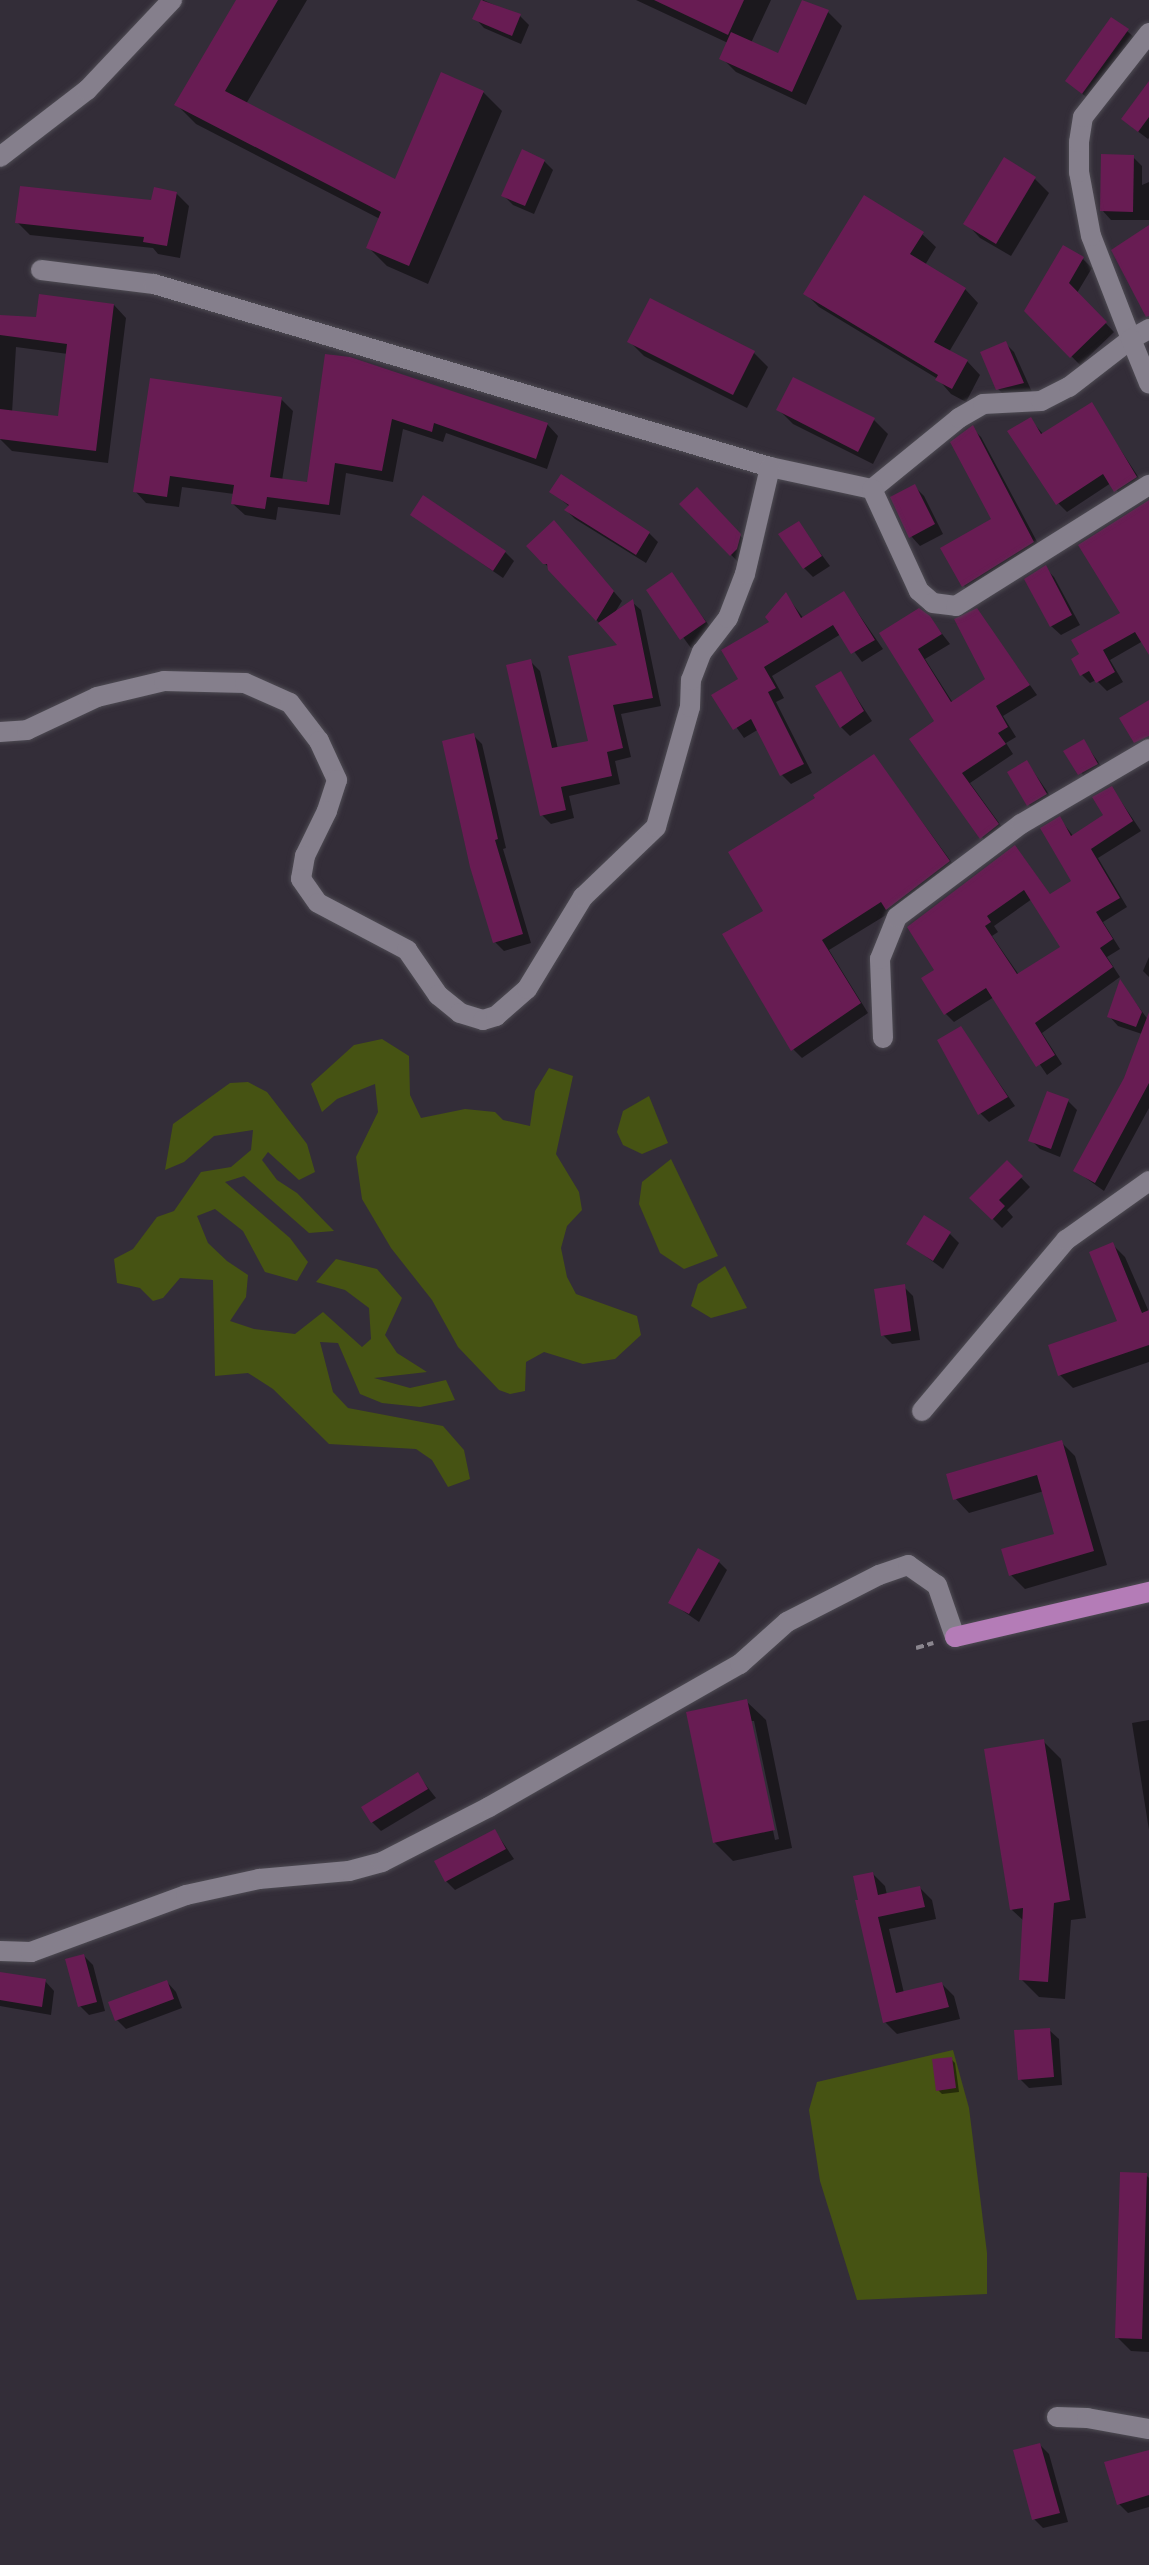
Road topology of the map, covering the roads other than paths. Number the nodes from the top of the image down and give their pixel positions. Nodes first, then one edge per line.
1 (172, 0) edge
2 (1149, 33) edge
3 (0, 157) edge
4 (41, 270) dead end
5 (1149, 329) edge
6 (1131, 339) junction
7 (1149, 383) edge
8 (770, 467) junction
9 (1149, 485) edge
10 (872, 489) junction
11 (0, 732) edge
12 (1149, 749) edge
13 (883, 1038) dead end
14 (1149, 1181) edge
15 (922, 1411) dead end
16 (1149, 1592) edge
17 (955, 1637) joint
18 (0, 1951) edge
19 (1057, 2417) dead end
20 (1149, 2429) edge

1 - 3 street
2 - 6 street
4 - 8 street
5 - 6 street
6 - 7 street
6 - 10 street
8 - 10 street
8 - 11 street
9 - 10 street
12 - 13 street
14 - 15 street
16 - 17 main road
17 - 18 street
19 - 20 street

